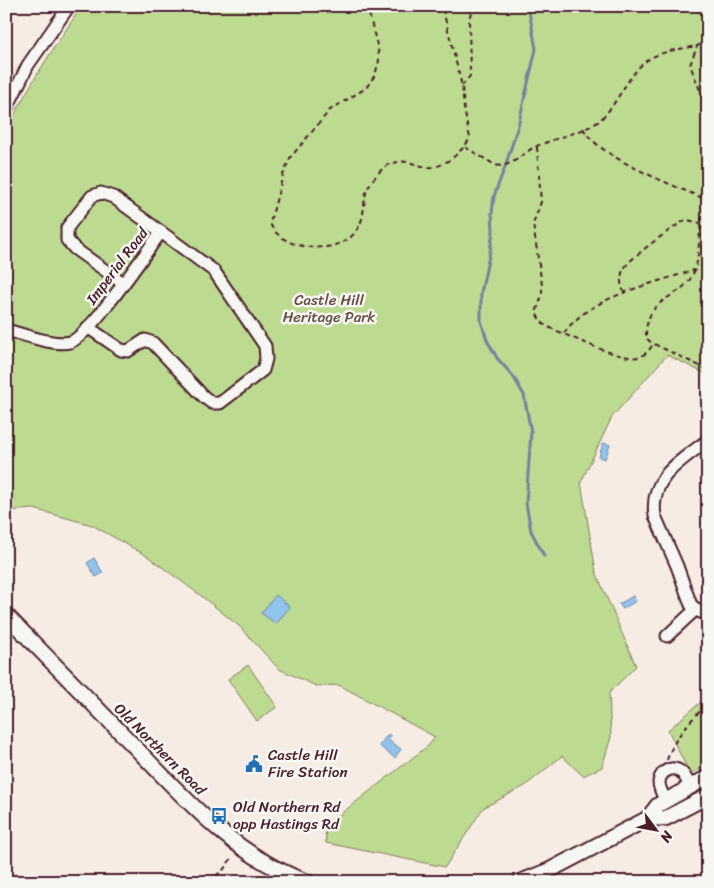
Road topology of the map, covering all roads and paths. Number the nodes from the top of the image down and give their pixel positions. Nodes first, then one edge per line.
1 (69, 6) edge
2 (367, 6) edge
3 (442, 6) edge
4 (472, 6) edge
5 (708, 41) edge
6 (697, 46) junction
7 (462, 86) junction
8 (6, 110) edge
9 (708, 120) edge
10 (583, 128) junction
11 (537, 146) junction
12 (465, 147) junction
13 (708, 200) edge
14 (701, 224) junction
15 (161, 232) junction
16 (694, 270) junction
17 (123, 283) junction
18 (625, 293) junction
19 (89, 328) junction
20 (6, 330) edge
21 (564, 333) junction
22 (654, 344) junction
23 (708, 370) edge
24 (708, 440) edge
25 (695, 610) junction
26 (708, 613) edge
27 (6, 615) edge
28 (667, 636) dead end
29 (708, 704) edge
30 (664, 773) junction
31 (708, 777) edge
32 (690, 787) junction
33 (708, 796) edge
34 (666, 800) junction
35 (647, 819) junction
36 (240, 846) junction
37 (304, 881) edge
38 (209, 882) edge
39 (520, 882) edge

1 - 8 street
2 - 12 path
3 - 7 path
4 - 7 path
5 - 6 path
6 - 9 path
6 - 10 path
7 - 12 path
10 - 11 path
10 - 13 path
11 - 12 path
11 - 21 path
13 - 14 path
14 - 16 path
14 - 18 path
15 - 17 street, Imperial Road
15 - 17 street
15 - 19 street, Imperial Road
16 - 18 path
16 - 22 path
17 - 19 street, Imperial Road
18 - 21 path
19 - 20 street, Imperial Road
21 - 22 path
22 - 23 path
24 - 25 street
25 - 26 street
25 - 28 street
27 - 36 main road, Old Northern Road
29 - 30 path
30 - 32 street
30 - 34 street
31 - 32 main road
32 - 34 main road
33 - 35 main road
34 - 35 main road
35 - 39 main road
36 - 37 main road, Old Northern Road
36 - 38 path

